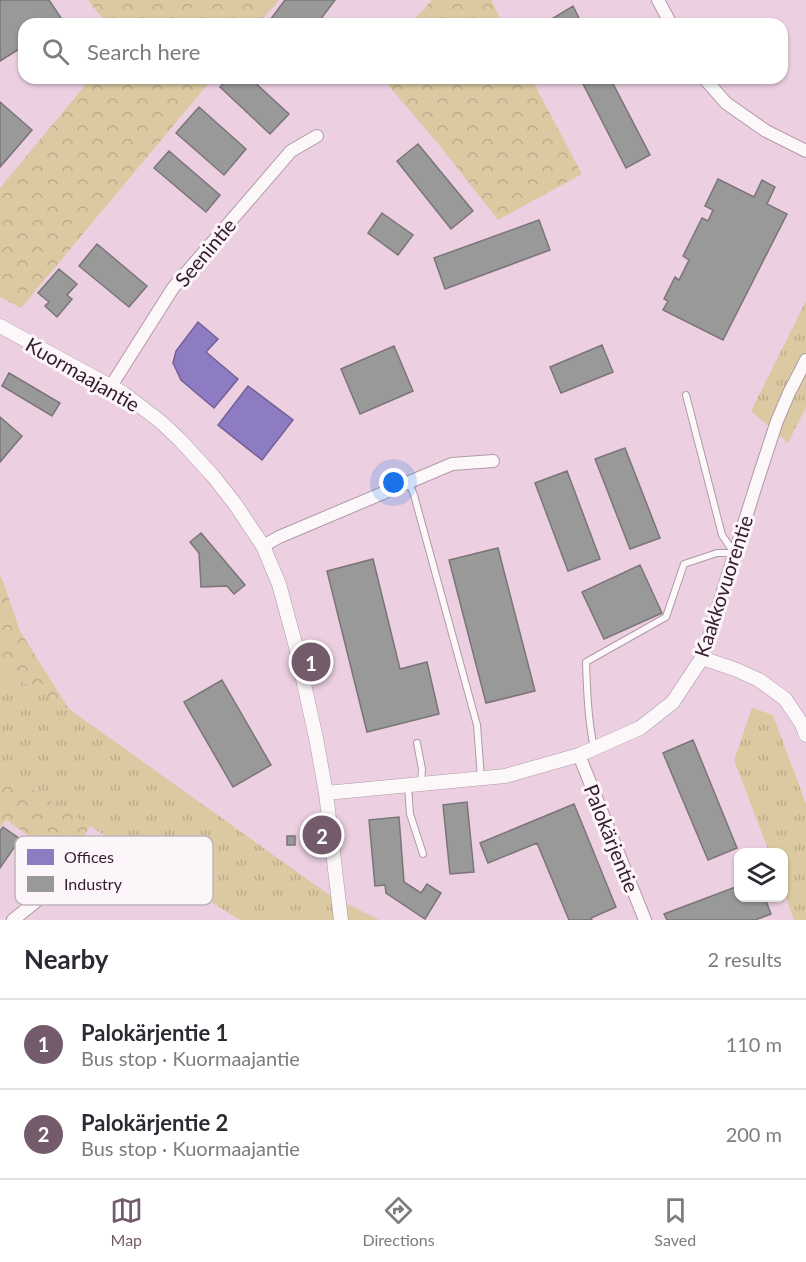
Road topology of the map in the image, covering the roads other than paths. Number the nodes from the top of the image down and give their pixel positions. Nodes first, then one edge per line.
1 (658, 0) edge
2 (668, 18) edge
3 (709, 84) edge
4 (317, 136) dead end
5 (806, 151) edge
6 (0, 326) edge
7 (805, 363) edge
8 (111, 386) junction
9 (686, 395) dead end
10 (493, 461) dead end
11 (409, 482) junction
12 (263, 546) junction
13 (735, 553) junction
14 (702, 658) junction
15 (806, 735) edge
16 (417, 743) dead end
17 (594, 748) junction
18 (579, 755) junction
19 (481, 779) junction
20 (415, 785) junction
21 (326, 793) junction
22 (423, 854) dead end
23 (32, 905) edge
24 (13, 920) edge
25 (341, 920) edge
26 (645, 920) edge

1 - 2 street
3 - 5 street
4 - 8 street, Seenintie
6 - 8 street, Kuormaajantie
7 - 13 street, Kaakkovuorentie
8 - 12 street, Kuormaajantie
9 - 13 lane
10 - 11 street
11 - 12 street
11 - 19 lane
12 - 21 street, Kuormaajantie
13 - 14 street, Kaakkovuorentie
13 - 17 lane
14 - 15 street
14 - 17 street, Kaakkovuorentie
16 - 20 lane
17 - 18 street, Kaakkovuorentie
18 - 19 street, Kaakkovuorentie
18 - 26 street, Palokärjentie
19 - 20 street, Kaakkovuorentie
20 - 21 street, Kaakkovuorentie
20 - 22 lane
21 - 25 street, Kuormaajantie
23 - 24 street

